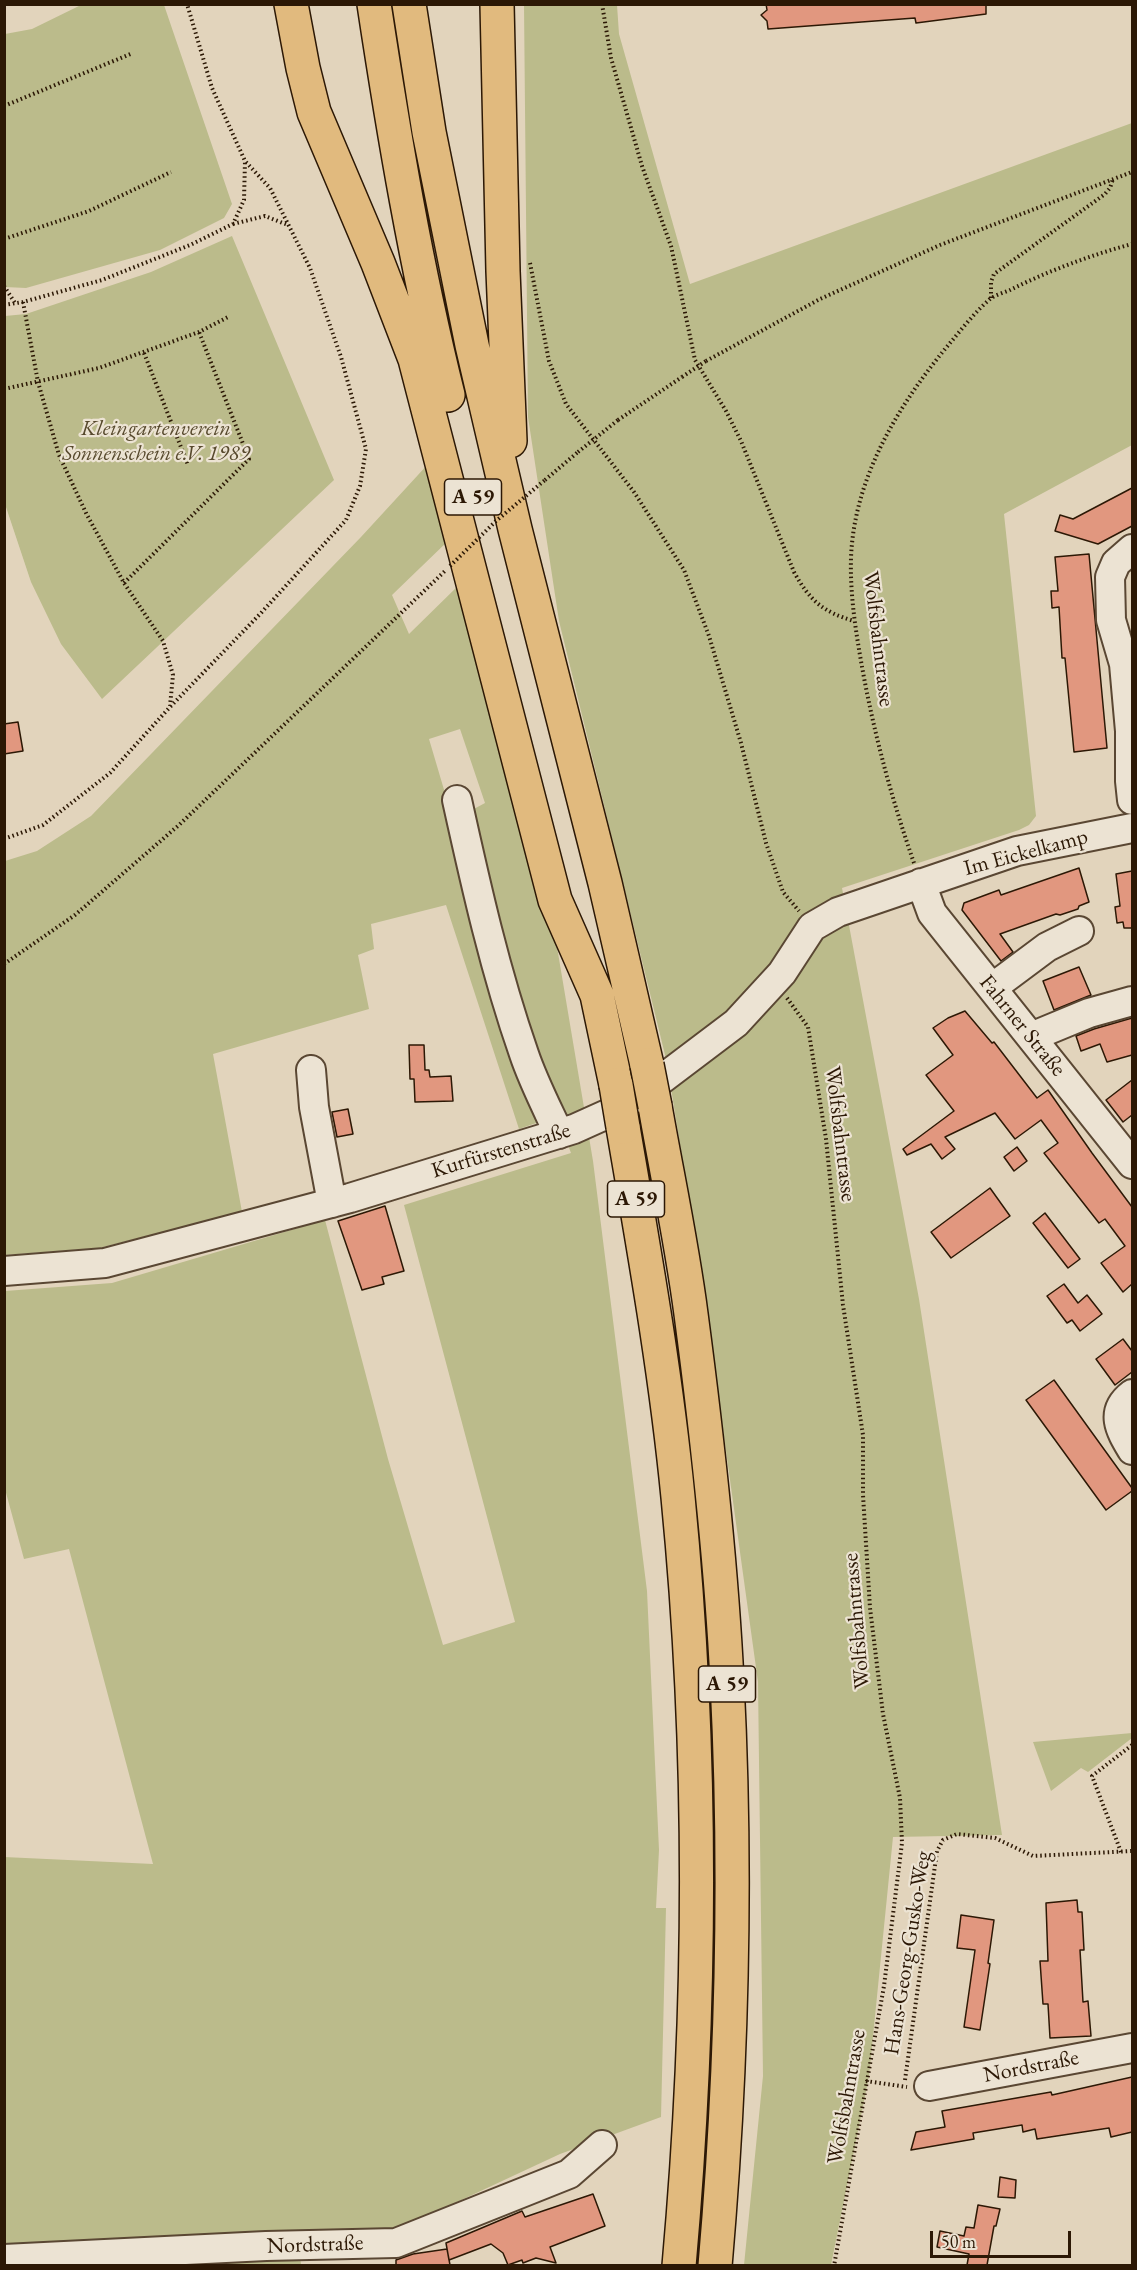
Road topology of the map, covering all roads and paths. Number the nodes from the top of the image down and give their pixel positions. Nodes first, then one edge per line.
1 (187, 4) edge
2 (291, 4) edge
3 (374, 4) edge
4 (409, 4) edge
5 (497, 4) edge
6 (602, 4) edge
7 (133, 53) dead end
8 (4, 106) edge
9 (245, 161) junction
10 (171, 172) dead end
11 (1132, 172) edge
12 (1113, 179) junction
13 (233, 224) junction
14 (288, 225) junction
15 (4, 239) edge
16 (1132, 244) edge
17 (530, 257) dead end
18 (4, 286) edge
19 (991, 298) junction
20 (23, 302) junction
21 (15, 303) junction
22 (4, 305) edge
23 (230, 316) dead end
24 (199, 332) junction
25 (144, 353) junction
26 (38, 382) junction
27 (4, 389) edge
28 (188, 465) dead end
29 (515, 529) junction
30 (1132, 549) edge
31 (124, 583) junction
32 (854, 621) junction
33 (170, 707) junction
34 (457, 800) dead end
35 (1132, 800) edge
36 (1132, 828) edge
37 (4, 840) edge
38 (921, 883) junction
39 (812, 927) junction
40 (1079, 931) dead end
41 (4, 964) edge
42 (774, 980) junction
43 (593, 986) junction
44 (992, 988) junction
45 (1132, 1001) edge
46 (1031, 1037) junction
47 (311, 1070) dead end
48 (559, 1134) junction
49 (1132, 1164) edge
50 (332, 1203) junction
51 (4, 1271) edge
52 (1132, 1394) edge
53 (1132, 1450) edge
54 (1132, 1745) edge
55 (1132, 1851) edge
56 (1121, 1852) junction
57 (1132, 2048) edge
58 (866, 2081) junction
59 (917, 2086) junction
60 (602, 2145) dead end
61 (398, 2254) edge
62 (4, 2259) edge
63 (679, 2265) edge
64 (715, 2265) edge
65 (834, 2265) edge

1 - 9 path
2 - 43 highway
3 - 43 highway, A 59
4 - 29 highway, A 59
5 - 29 highway
6 - 32 path
7 - 8 path
9 - 13 path
9 - 14 path
10 - 15 path
11 - 12 path
12 - 19 path
12 - 41 path, bridge
13 - 14 path
13 - 20 path
14 - 33 path
16 - 19 path, Wolfsbahntrasse
17 - 39 path
18 - 21 path
19 - 32 path, Wolfsbahntrasse
20 - 21 path
20 - 26 path
21 - 22 path
23 - 24 path
24 - 25 path
24 - 31 path
25 - 26 path
25 - 28 path
26 - 27 path
26 - 31 path
29 - 64 highway, A 59, bridge
30 - 35 street
31 - 33 path
32 - 38 path, Wolfsbahntrasse
33 - 37 path
34 - 48 street
36 - 38 street, Im Eickelkamp
38 - 39 street, Kurfürstenstraße
38 - 44 street, Fahrner Straße
39 - 42 street, Kurfürstenstraße
40 - 44 street
42 - 48 street, Kurfürstenstraße
42 - 58 path, Wolfsbahntrasse
43 - 63 highway, A 59, bridge
44 - 46 street, Fahrner Straße
45 - 46 street
46 - 49 street, Fahrner Straße
47 - 50 street
48 - 50 street, Kurfürstenstraße
50 - 51 street, Kurfürstenstraße
52 - 53 street
54 - 56 path
55 - 56 path, Hans-Georg-Gusko-Weg
56 - 59 path, Hans-Georg-Gusko-Weg
57 - 59 street, Nordstraße
58 - 59 path
58 - 65 path, Wolfsbahntrasse
60 - 61 street, Nordstraße
61 - 62 street, Nordstraße

